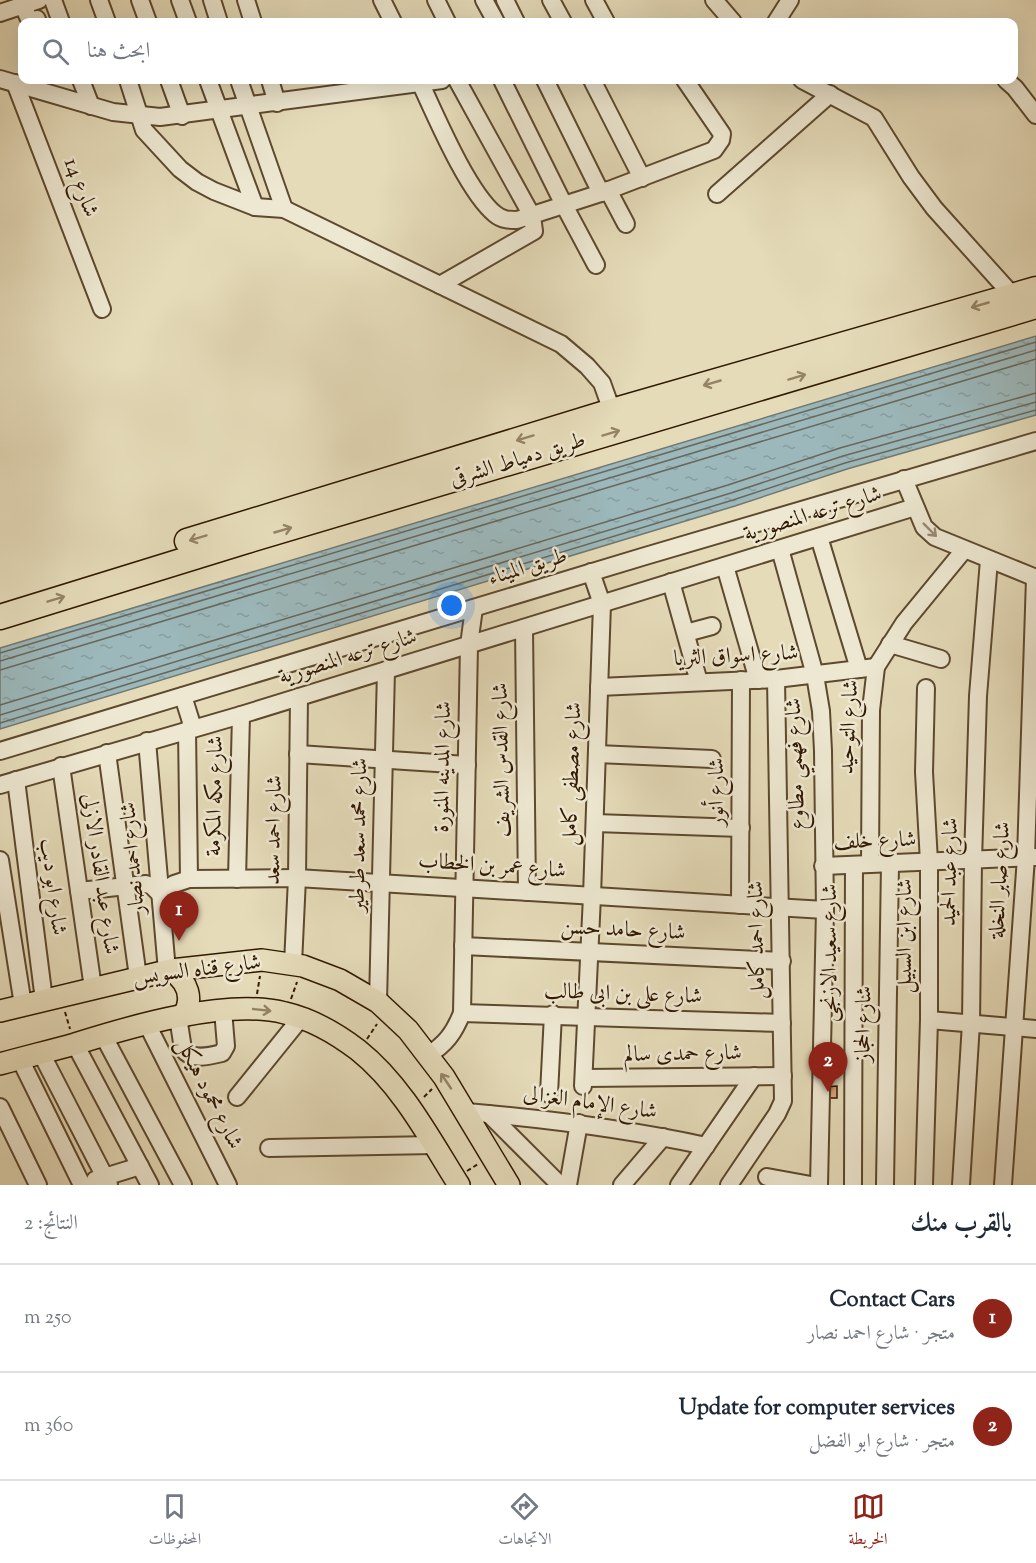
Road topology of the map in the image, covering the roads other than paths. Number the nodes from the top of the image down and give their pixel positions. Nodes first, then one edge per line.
1 (53, 0) edge
2 (99, 0) edge
3 (140, 0) edge
4 (180, 0) edge
5 (212, 0) edge
6 (246, 0) edge
7 (382, 0) edge
8 (436, 0) edge
9 (484, 0) edge
10 (505, 0) edge
11 (551, 0) edge
12 (594, 0) edge
13 (714, 0) edge
14 (790, 0) edge
15 (31, 3) edge
16 (0, 13) edge
17 (30, 18) edge
18 (60, 18) edge
19 (106, 18) edge
20 (147, 18) edge
21 (187, 18) edge
22 (218, 18) edge
23 (252, 18) edge
24 (391, 18) edge
25 (445, 18) edge
26 (494, 18) edge
27 (514, 18) edge
28 (561, 18) edge
29 (604, 18) edge
30 (730, 18) edge
31 (779, 18) edge
32 (7, 81) edge
33 (83, 84) edge
34 (129, 84) edge
35 (170, 84) edge
36 (210, 84) edge
37 (241, 84) edge
38 (271, 84) edge
39 (401, 84) edge
40 (421, 84) edge
41 (459, 84) edge
42 (504, 84) edge
43 (547, 84) edge
44 (594, 84) edge
45 (688, 84) edge
46 (810, 84) edge
47 (1010, 84) edge
48 (830, 94) junction
49 (278, 103) junction
50 (91, 106) junction
51 (249, 106) junction
52 (220, 110) junction
53 (1036, 115) edge
54 (141, 116) junction
55 (182, 116) junction
56 (642, 178) junction
57 (605, 192) junction
58 (717, 194) dead end
59 (564, 205) junction
60 (255, 207) junction
61 (284, 209) junction
62 (532, 216) junction
63 (626, 224) dead end
64 (596, 265) dead end
65 (440, 285) junction
66 (1036, 289) edge
67 (1012, 296) junction
68 (1036, 306) edge
69 (102, 309) dead end
70 (612, 411) junction
71 (1029, 442) edge
72 (1036, 458) edge
73 (904, 479) junction
74 (915, 507) junction
75 (241, 534) junction
76 (819, 537) junction
77 (780, 549) junction
78 (964, 550) junction
79 (989, 560) junction
80 (725, 566) junction
81 (591, 572) junction
82 (1036, 578) edge
83 (671, 582) junction
84 (0, 599) edge
85 (602, 604) junction
86 (474, 608) junction
87 (0, 617) edge
88 (712, 626) dead end
89 (524, 628) junction
90 (686, 633) junction
91 (890, 644) junction
92 (469, 645) junction
93 (941, 659) dead end
94 (876, 668) junction
95 (859, 669) junction
96 (387, 670) junction
97 (815, 675) junction
98 (776, 679) junction
99 (749, 680) junction
100 (699, 682) junction
101 (599, 687) junction
102 (926, 688) dead end
103 (183, 696) junction
104 (299, 697) junction
105 (241, 715) junction
106 (190, 729) junction
107 (147, 741) junction
108 (0, 751) edge
109 (107, 753) junction
110 (298, 754) junction
111 (597, 754) junction
112 (384, 759) junction
113 (712, 759) dead end
114 (466, 765) junction
115 (61, 766) junction
116 (8, 782) edge
117 (594, 823) junction
118 (741, 828) junction
119 (1031, 857) edge
120 (0, 860) edge
121 (973, 861) junction
122 (929, 862) junction
123 (890, 864) junction
124 (862, 865) junction
125 (823, 866) junction
126 (297, 878) junction
127 (189, 879) junction
128 (237, 879) junction
129 (381, 883) junction
130 (126, 886) junction
131 (464, 888) junction
132 (79, 891) junction
133 (527, 892) junction
134 (159, 893) junction
135 (592, 896) junction
136 (740, 905) junction
137 (780, 907) junction
138 (825, 910) junction
139 (463, 946) junction
140 (590, 952) junction
141 (782, 961) junction
142 (298, 965) junction
143 (169, 971) junction
144 (138, 977) junction
145 (93, 988) junction
146 (42, 1001) junction
147 (382, 1006) junction
148 (224, 1010) junction
149 (0, 1011) edge
150 (462, 1013) junction
151 (553, 1014) junction
152 (293, 1016) junction
153 (586, 1016) junction
154 (181, 1017) junction
155 (929, 1020) junction
156 (147, 1023) junction
157 (783, 1023) junction
158 (971, 1023) junction
159 (1014, 1027) junction
160 (1036, 1029) edge
161 (103, 1035) junction
162 (75, 1044) junction
163 (41, 1053) junction
164 (427, 1056) junction
165 (10, 1061) edge
166 (754, 1076) junction
167 (783, 1076) junction
168 (583, 1082) joint
169 (549, 1094) dead end
170 (237, 1097) dead end
171 (0, 1107) edge
172 (467, 1112) junction
173 (489, 1114) junction
174 (579, 1123) junction
175 (663, 1137) junction
176 (434, 1144) junction
177 (706, 1146) junction
178 (269, 1148) dead end
179 (140, 1166) junction
180 (767, 1177) dead end
181 (107, 1181) edge
182 (457, 1182) edge
183 (38, 1185) edge
184 (81, 1185) edge
185 (150, 1185) edge
186 (183, 1185) edge
187 (228, 1185) edge
188 (509, 1185) edge
189 (561, 1185) edge
190 (568, 1185) edge
191 (622, 1185) edge
192 (679, 1185) edge
193 (729, 1185) edge
194 (811, 1185) edge
195 (819, 1185) edge
196 (853, 1185) edge
197 (885, 1185) edge
198 (924, 1185) edge
199 (961, 1185) edge
200 (1003, 1185) edge

1 - 18 street
2 - 19 street
3 - 20 street
4 - 21 street
5 - 22 street
6 - 23 street
7 - 24 street
8 - 25 street
9 - 26 street
10 - 27 street
11 - 28 street
12 - 29 street
13 - 30 street
14 - 31 street
15 - 16 street
15 - 17 street
32 - 50 street
32 - 69 street, شارع 14
33 - 50 street
34 - 54 street
35 - 55 street
36 - 52 street
37 - 51 street
38 - 49 street
39 - 49 street
40 - 62 street
41 - 62 street
42 - 59 street
43 - 57 street
44 - 56 street
45 - 56 street
46 - 48 street
47 - 53 street
48 - 58 street
48 - 67 street
49 - 51 street
50 - 54 street
51 - 52 street
51 - 61 street
52 - 55 street
52 - 60 street
54 - 55 street
54 - 60 street
56 - 57 street
57 - 59 street
57 - 63 street
59 - 62 street
59 - 64 street
60 - 61 street
61 - 65 street
62 - 65 street
65 - 70 street
66 - 67 highway, طريق دمياط الشرقى
67 -> 70 highway, طريق دمياط الشرقى
75 -> 68 highway, طريق دمياط الشرقى
70 -> 75 highway, طريق دمياط الشرقى
71 - 72 street
71 - 73 street, طريق الميناء
73 - 74 street
73 - 81 street, طريق الميناء
74 - 76 street, شارع ترعه المنصورية
74 -> 78 street
75 -> 84 highway, طريق دمياط الشرقى
87 -> 75 highway, طريق دمياط الشرقى
76 - 77 street, شارع ترعه المنصورية
76 - 95 street
77 - 80 street, شارع ترعه المنصورية
77 - 97 street, شارع فهمي مطاوع
78 - 79 street
78 - 91 street, شارع التوحيد
79 - 82 street
79 - 121 street, شارع عبد الحميد
80 - 83 street, شارع ترعه المنصورية
80 - 99 street, شارع أنور
81 - 85 street, شارع مصطفى كامل
81 - 86 street, طريق الميناء
82 - 119 street, شارع صابر النخلة
83 - 85 street, شارع ترعه المنصورية
83 - 90 street
85 - 89 street, شارع ترعه المنصورية
85 - 101 street, شارع مصطفى كامل
86 - 92 street, شارع المدينه المنورة
86 - 103 street, طريق الميناء
88 - 90 street
89 - 92 street, شارع ترعه المنصورية
89 - 133 street, شارع القدس الشريف
90 - 100 street
91 - 93 street
91 - 94 street, شارع التوحيد
92 - 96 street, شارع ترعه المنصورية
92 - 114 street, شارع المدينه المنورة
94 - 95 street, شارع اسواق الثريا
94 - 124 street, شارع التوحيد
95 - 97 street, شارع اسواق الثريا
96 - 104 street, شارع ترعه المنصورية
96 - 112 street, شارع محمد سعد طرطير
97 - 98 street, شارع اسواق الثريا
97 - 125 street, شارع فهمي مطاوع
98 - 99 street, شارع اسواق الثريا
98 - 137 street, شارع احمد كامل
99 - 100 street, شارع اسواق الثريا
99 - 118 street, شارع أنور
100 - 101 street, شارع اسواق الثريا
101 - 111 street, شارع مصطفى كامل
102 - 122 street, شارع ابن السبيل
103 - 106 street
103 - 108 street, طريق الميناء
104 - 105 street, شارع ترعه المنصورية
104 - 110 street, شارع احمد سعد
105 - 106 street, شارع ترعه المنصورية
105 - 128 street, شارع مكه المكرمة
106 - 107 street, شارع ترعه المنصورية
106 - 127 street
107 - 109 street, شارع ترعه المنصورية
107 - 134 street, شارع احمد نصار
109 - 115 street, شارع ترعه المنصورية
109 - 130 street
110 - 112 street
110 - 126 street, شارع احمد سعد
111 - 113 street
111 - 117 street, شارع مصطفى كامل
112 - 114 street
112 - 129 street, شارع محمد سعد طرطير
114 - 131 street, شارع المدينه المنورة
115 - 116 street, شارع ترعه المنصورية
115 - 132 street, شارع عبد القادر الازلى
116 - 146 street, شارع ابو ديب
117 - 118 street
117 - 135 street, شارع مصطفى كامل
118 - 136 street, شارع أنور
119 - 121 street, شارع خلف
119 - 159 street, شارع صابر النخلة
120 - 146 street
121 - 122 street, شارع خلف
121 - 158 street, شارع عبد الحميد
122 - 123 street, شارع خلف
122 - 155 street, شارع ابن السبيل
123 - 124 street, شارع خلف
123 - 197 street, شارع الحجاز
124 - 125 street, شارع خلف
124 - 196 street, شارع سعيد الازنجى
125 - 138 street, شارع فهمي مطاوع
126 - 128 street, شارع عمر بن الخطاب
126 - 129 street, شارع عمر بن الخطاب
126 - 142 street, شارع احمد سعد
127 - 128 street, شارع عمر بن الخطاب
127 - 134 street, شارع عمر بن الخطاب
129 - 131 street, شارع عمر بن الخطاب
129 - 147 street, شارع محمد سعد طرطير
130 - 132 street
130 - 134 street
130 - 144 street
131 - 133 street, شارع عمر بن الخطاب
131 - 139 street, شارع المدينه المنورة
132 - 145 street, شارع عبد القادر الازلى
133 - 135 street, شارع عمر بن الخطاب
134 - 143 street, شارع احمد نصار
135 - 136 street, شارع عمر بن الخطاب
135 - 140 street, شارع مصطفى كامل
136 - 137 street, شارع عمر بن الخطاب
137 - 138 street, شارع عمر بن الخطاب
137 - 141 street, شارع احمد كامل
138 - 195 street, شارع فهمي مطاوع
139 - 140 street, شارع حامد حسن
139 - 150 street, شارع المدينه المنورة
140 - 141 street, شارع حامد حسن
140 - 153 street, شارع مصطفى كامل
141 - 157 street, شارع احمد كامل
142 - 143 main road, شارع قناه السويس
142 - 147 main road, شارع قناه السويس
143 - 144 main road, شارع قناه السويس
143 - 154 main road
144 - 145 main road, شارع قناه السويس
145 - 146 main road, شارع قناه السويس
146 - 149 main road, شارع قناه السويس
147 - 164 main road, شارع قناه السويس
148 -> 152 main road, شارع قناه السويس
148 - 154 main road, شارع قناه السويس
148 - 154 street
150 - 151 street, شارع على بن ابى طالب
150 - 164 street, شارع المدينه المنورة
151 - 153 street, شارع على بن ابى طالب
151 - 169 street
152 - 170 street
152 - 176 main road, شارع قناه السويس
153 - 157 street, شارع على بن ابى طالب
153 - 168 street, شارع مصطفى كامل
154 - 156 main road, شارع قناه السويس
155 - 158 street
155 - 198 street, شارع ابن السبيل
156 - 161 main road, شارع قناه السويس
156 - 187 street, شارع محمود هيكل
157 - 167 street, شارع احمد كامل
158 - 159 street
158 - 199 street, شارع عبد الحميد
159 - 160 street
159 - 200 street, شارع صابر النخلة
161 - 162 main road, شارع قناه السويس
161 - 186 street
162 - 163 main road, شارع قناه السويس
162 - 179 street
163 - 165 main road, شارع قناه السويس
163 - 181 street
172 -> 164 main road, شارع قناه السويس
165 - 184 street
166 - 167 street, شارع حمدى سالم
166 - 168 street, شارع حمدى سالم
166 - 177 street
167 - 193 street, شارع احمد كامل
171 - 183 street
172 - 173 street, شارع الإمام الغزالى
172 - 188 main road, شارع قناه السويس
173 - 174 street, شارع الإمام الغزالى
173 - 189 street
174 - 175 street, شارع الإمام الغزالى
174 - 190 street
175 - 177 street, شارع الإمام الغزالى
175 - 191 street
176 - 178 street
176 - 182 main road, شارع قناه السويس
177 - 192 street
179 - 181 street
179 - 185 street
180 - 194 street
181 - 184 street

